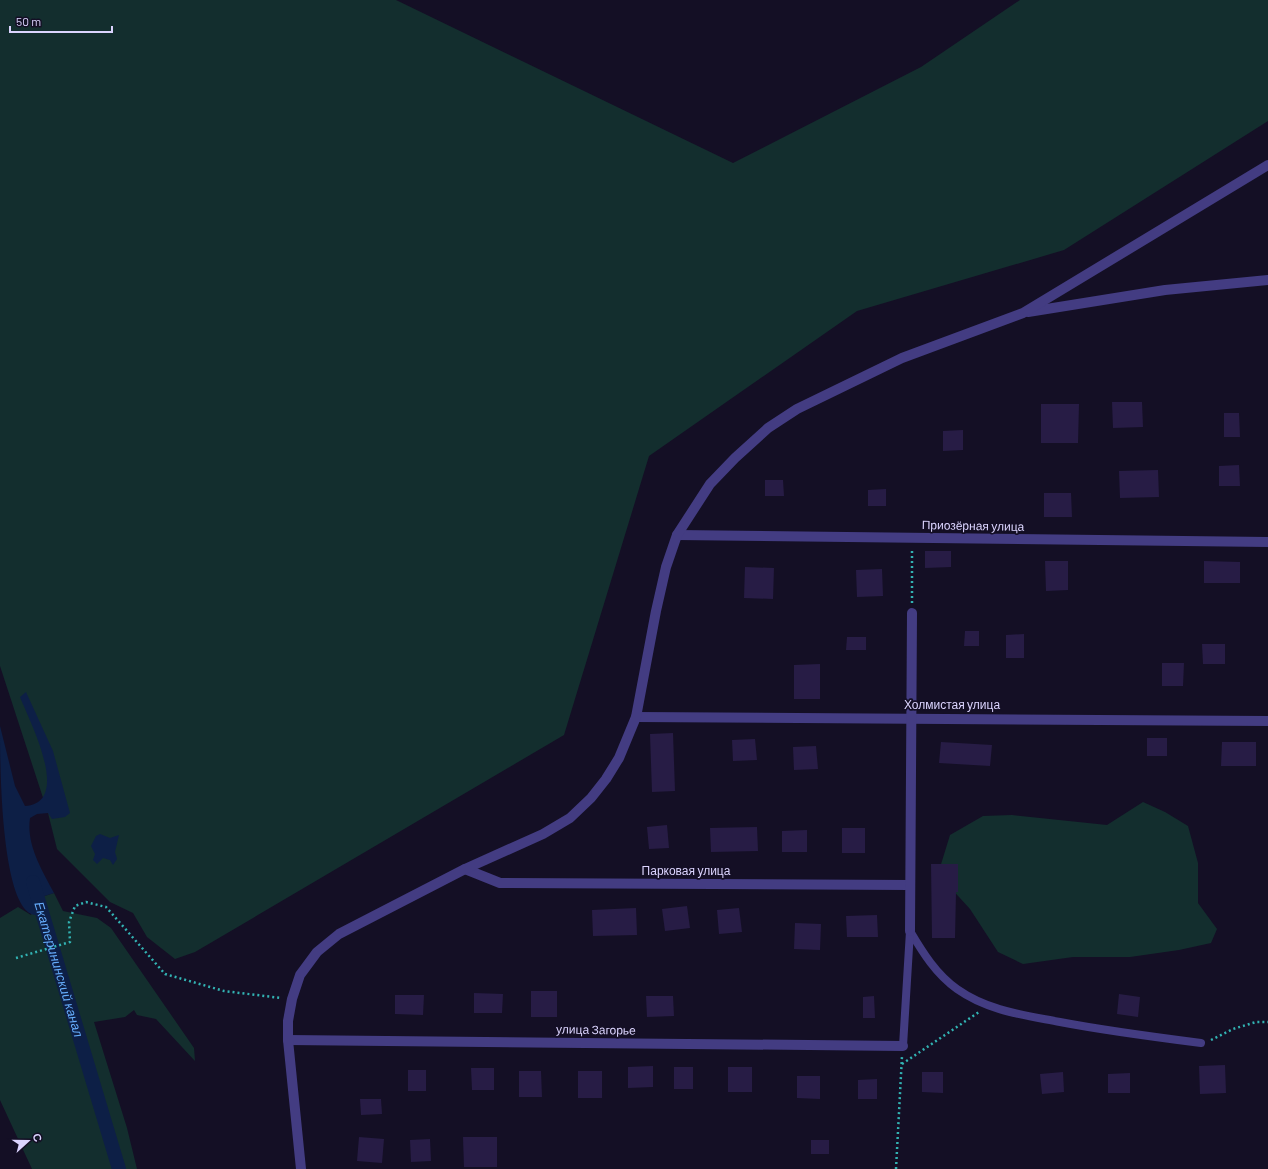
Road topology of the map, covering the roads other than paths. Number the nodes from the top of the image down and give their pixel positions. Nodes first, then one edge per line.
1 (1268, 165) edge
2 (1268, 280) edge
3 (1023, 313) junction
4 (677, 535) junction
5 (1268, 542) edge
6 (912, 614) road end
7 (636, 717) junction
8 (911, 718) junction
9 (1268, 721) edge
10 (465, 869) junction
11 (910, 886) junction
12 (910, 931) junction
13 (288, 1040) junction
14 (1201, 1044) road end
15 (903, 1046) joint
16 (301, 1169) edge

1 - 3 street
2 - 3 street
3 - 4 street
4 - 5 street, Приозёрная улица
4 - 7 street
6 - 8 street
7 - 8 street, Холмистая улица
7 - 10 street
8 - 9 street, Холмистая улица
8 - 11 street
10 - 11 street, Парковая улица
10 - 13 street
11 - 12 street
12 - 14 lane
12 - 15 lane
13 - 15 street, улица Загорье
13 - 16 street

